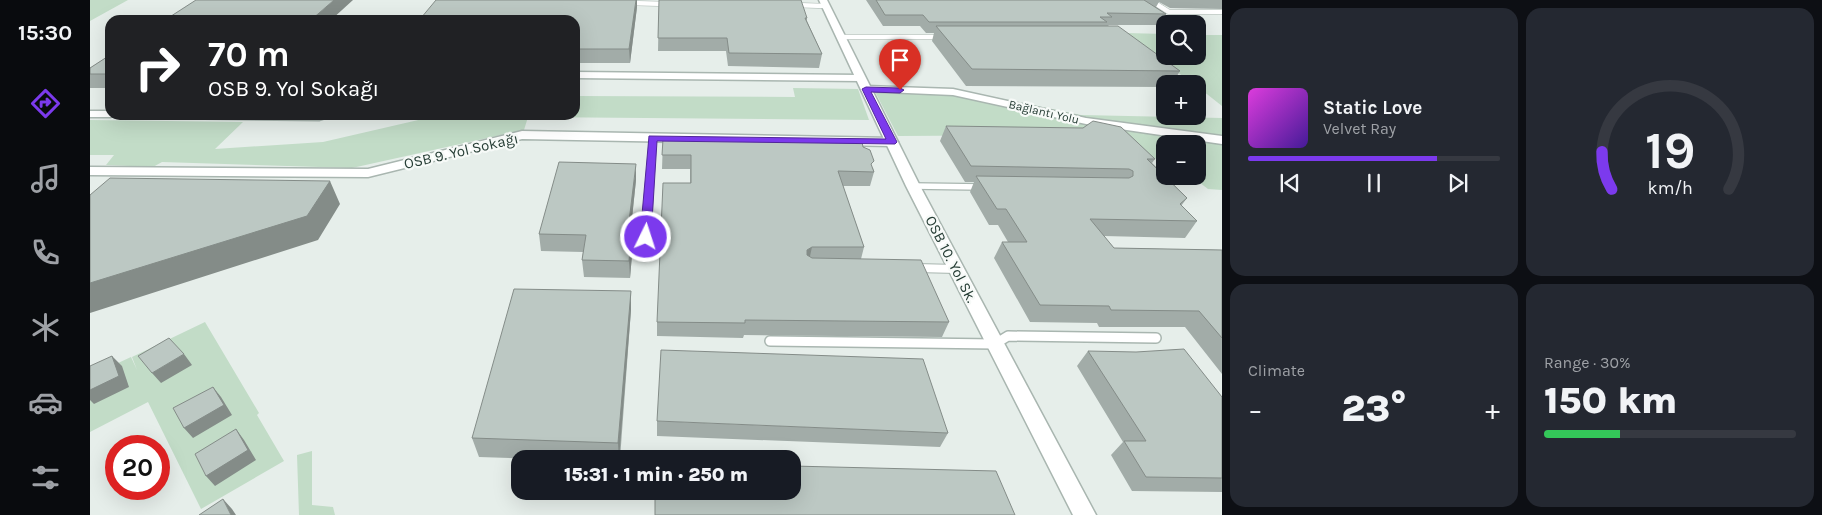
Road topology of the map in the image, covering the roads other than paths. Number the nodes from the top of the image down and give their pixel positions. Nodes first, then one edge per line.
1 (1150, 0) edge
2 (623, 3) edge
3 (824, 3) edge
4 (671, 4) edge
5 (787, 5) edge
6 (1148, 10) edge
7 (1222, 12) edge
8 (1156, 15) edge
9 (840, 36) junction
10 (949, 37) edge
11 (580, 75) edge
12 (863, 84) junction
13 (90, 114) edge
14 (105, 114) edge
15 (653, 138) junction
16 (1222, 140) edge
17 (892, 142) junction
18 (90, 171) edge
19 (913, 186) junction
20 (992, 187) edge
21 (646, 237) dead end
22 (908, 268) edge
23 (957, 268) junction
24 (1156, 338) dead end
25 (770, 341) dead end
26 (995, 344) junction
27 (1085, 515) edge

1 - 7 lane
2 - 4 lane
3 - 5 lane
3 - 9 street, OSB 10. Yol Sk.
6 - 8 lane
9 - 10 lane
9 - 12 street, OSB 10. Yol Sk.
11 - 12 street
12 - 16 street, Bağlantı Yolu
12 - 17 street, OSB 10. Yol Sk.
13 - 14 street
15 - 17 street, OSB 9. Yol Sokağı
15 - 18 street, OSB 9. Yol Sokağı
15 - 21 lane
17 - 19 street, OSB 10. Yol Sk.
19 - 20 lane
19 - 23 street, OSB 10. Yol Sk.
22 - 23 lane
23 - 26 street, OSB 10. Yol Sk.
24 - 26 lane
25 - 26 lane
26 - 27 street, OSB 10. Yol Sk.

